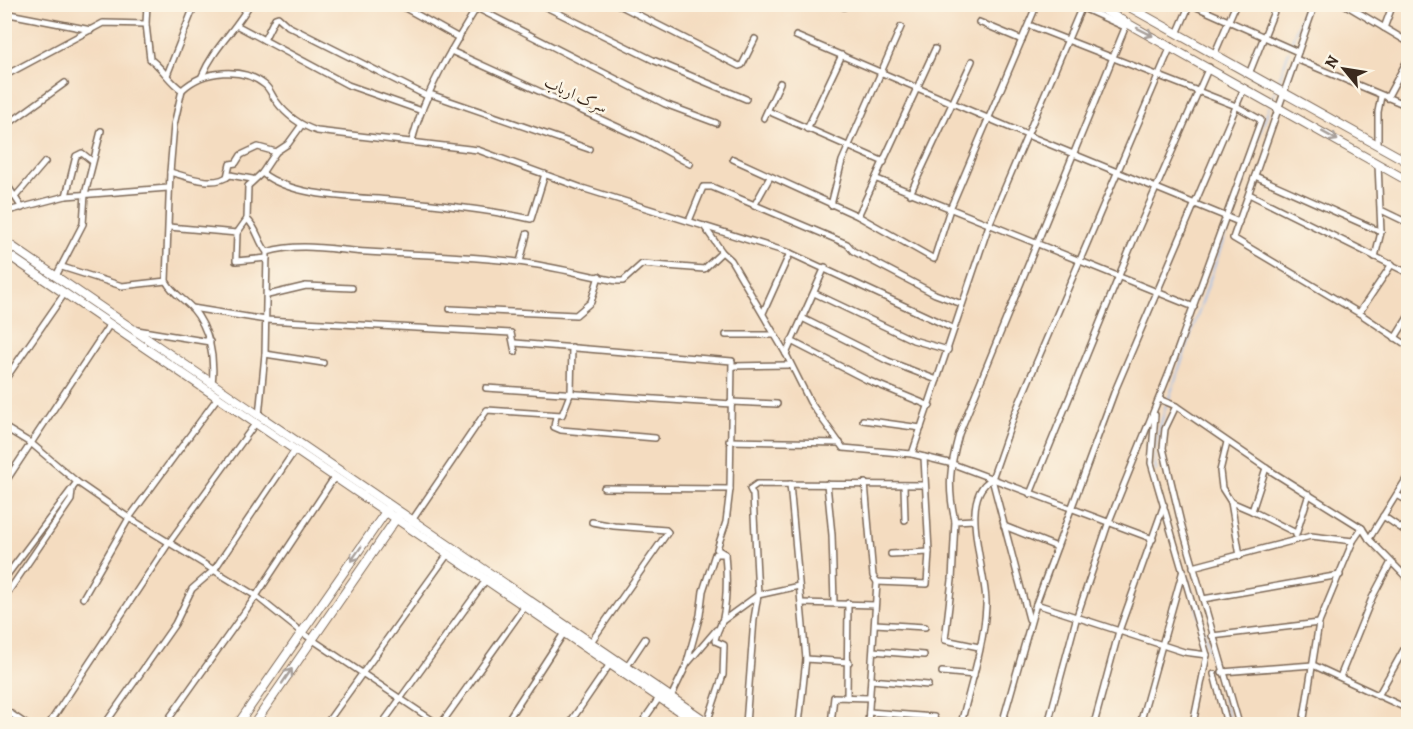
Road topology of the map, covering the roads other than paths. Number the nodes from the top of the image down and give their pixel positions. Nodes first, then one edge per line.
1 (147, 4) edge
2 (195, 4) edge
3 (250, 4) edge
4 (398, 4) edge
5 (470, 4) edge
6 (540, 4) edge
7 (617, 4) edge
8 (1037, 4) edge
9 (1074, 4) edge
10 (1093, 4) edge
11 (1190, 4) edge
12 (1236, 4) edge
13 (1277, 4) edge
14 (1315, 4) edge
15 (1344, 4) edge
16 (1393, 4) edge
17 (477, 6) edge
18 (1082, 6) edge
19 (1130, 6) edge
20 (1353, 7) edge
21 (4, 13) edge
22 (1229, 20) junction
23 (979, 22) dead end
24 (146, 24) junction
25 (1029, 25) junction
26 (1126, 25) junction
27 (238, 26) junction
28 (901, 27) dead end
29 (1384, 28) junction
30 (91, 30) junction
31 (1177, 34) junction
32 (796, 36) dead end
33 (1265, 36) junction
34 (459, 38) junction
35 (755, 39) dead end
36 (264, 40) junction
37 (1022, 40) junction
38 (1068, 42) junction
39 (1408, 42) edge
40 (1172, 46) junction
41 (935, 49) dead end
42 (451, 51) junction
43 (842, 55) junction
44 (1214, 55) junction
45 (1297, 56) junction
46 (1111, 58) junction
47 (1408, 59) edge
48 (972, 61) dead end
49 (1209, 67) junction
50 (881, 72) junction
51 (1249, 74) junction
52 (167, 75) junction
53 (4, 76) edge
54 (202, 76) junction
55 (1158, 77) junction
56 (780, 82) dead end
57 (65, 83) dead end
58 (1268, 85) junction
59 (918, 87) junction
60 (1244, 88) junction
61 (182, 90) junction
62 (1198, 92) junction
63 (1284, 93) junction
64 (430, 96) junction
65 (1258, 96) junction
66 (1384, 97) junction
67 (746, 99) dead end
68 (1296, 99) junction
69 (954, 102) junction
70 (1236, 106) junction
71 (1408, 106) edge
72 (1279, 108) junction
73 (422, 111) junction
74 (768, 111) junction
75 (1288, 113) junction
76 (987, 116) junction
77 (764, 118) dead end
78 (716, 123) dead end
79 (301, 126) junction
80 (4, 127) edge
81 (807, 129) junction
82 (101, 131) dead end
83 (1027, 135) junction
84 (412, 141) junction
85 (1378, 145) junction
86 (848, 146) junction
87 (588, 149) dead end
88 (276, 152) junction
89 (1073, 153) junction
90 (734, 159) dead end
91 (92, 161) junction
92 (45, 162) dead end
93 (884, 162) junction
94 (1408, 162) edge
95 (1378, 163) junction
96 (690, 164) dead end
97 (1117, 171) junction
98 (170, 172) junction
99 (262, 173) junction
100 (545, 174) junction
101 (1255, 176) junction
102 (227, 177) junction
103 (770, 177) junction
104 (252, 179) junction
105 (877, 179) junction
106 (4, 180) edge
107 (1408, 181) edge
108 (1156, 187) junction
109 (168, 188) junction
110 (85, 194) junction
111 (910, 194) junction
112 (1249, 194) junction
113 (66, 196) junction
114 (15, 197) junction
115 (1195, 203) junction
116 (831, 205) junction
117 (754, 206) junction
118 (22, 208) junction
119 (950, 209) junction
120 (1381, 210) junction
121 (4, 212) edge
122 (858, 216) junction
123 (247, 219) junction
124 (1232, 219) junction
125 (689, 221) junction
126 (1408, 224) edge
127 (989, 225) junction
128 (704, 226) junction
129 (169, 227) junction
130 (1381, 232) junction
131 (237, 233) junction
132 (527, 234) dead end
133 (4, 241) edge
134 (1036, 242) junction
135 (4, 252) edge
136 (722, 252) junction
137 (790, 253) junction
138 (267, 255) junction
139 (1375, 257) junction
140 (1079, 261) junction
141 (520, 262) junction
142 (1392, 264) junction
143 (62, 267) junction
144 (825, 267) junction
145 (1408, 273) edge
146 (56, 276) junction
147 (599, 276) junction
148 (1118, 277) junction
149 (166, 281) junction
150 (352, 288) dead end
151 (65, 293) junction
152 (814, 293) junction
153 (1156, 293) junction
154 (268, 295) junction
155 (962, 304) junction
156 (1194, 307) junction
157 (192, 308) junction
158 (450, 309) dead end
159 (1359, 313) junction
160 (763, 314) junction
161 (1408, 317) edge
162 (802, 318) junction
163 (266, 320) junction
164 (110, 324) junction
165 (954, 329) junction
166 (131, 332) junction
167 (726, 335) dead end
168 (775, 335) junction
169 (1395, 338) junction
170 (791, 341) junction
171 (210, 342) junction
172 (515, 343) junction
173 (1408, 346) edge
174 (572, 347) junction
175 (948, 350) junction
176 (515, 352) dead end
177 (266, 354) junction
178 (786, 354) junction
179 (323, 363) dead end
180 (790, 365) junction
181 (733, 366) junction
182 (937, 380) junction
183 (4, 381) edge
184 (212, 384) junction
185 (486, 388) dead end
186 (571, 392) junction
187 (218, 397) junction
188 (1159, 399) junction
189 (732, 403) junction
190 (777, 404) dead end
191 (930, 406) junction
192 (1156, 406) junction
193 (1176, 406) junction
194 (556, 416) junction
195 (257, 420) junction
196 (863, 420) dead end
197 (4, 427) edge
198 (921, 428) junction
199 (655, 438) dead end
200 (729, 441) junction
201 (1227, 442) junction
202 (840, 443) junction
203 (32, 444) junction
204 (295, 450) junction
205 (912, 454) junction
206 (924, 457) junction
207 (953, 464) junction
208 (1266, 468) junction
209 (1408, 476) edge
210 (334, 478) junction
211 (992, 479) junction
212 (77, 482) junction
213 (865, 483) junction
214 (4, 484) edge
215 (790, 484) junction
216 (827, 484) junction
217 (904, 484) junction
218 (925, 485) junction
219 (604, 488) dead end
220 (730, 489) junction
221 (72, 490) junction
222 (1030, 494) junction
223 (1309, 494) junction
224 (1397, 495) junction
225 (1408, 501) edge
226 (1231, 502) junction
227 (1164, 505) junction
228 (1071, 508) junction
229 (387, 509) junction
230 (1252, 511) junction
231 (398, 516) junction
232 (1383, 516) junction
233 (129, 518) junction
234 (905, 520) dead end
235 (974, 520) junction
236 (955, 521) junction
237 (592, 522) dead end
238 (409, 524) junction
239 (1108, 524) junction
240 (1004, 526) junction
241 (1362, 528) junction
242 (1408, 533) edge
243 (1296, 537) junction
244 (1153, 539) junction
245 (1369, 539) junction
246 (1353, 542) junction
247 (168, 544) junction
248 (1057, 547) junction
249 (929, 552) junction
250 (448, 554) junction
251 (725, 554) junction
252 (891, 554) dead end
253 (1240, 556) junction
254 (1391, 562) junction
255 (1193, 567) junction
256 (1183, 569) junction
257 (214, 570) junction
258 (1340, 575) junction
259 (4, 579) edge
260 (1408, 579) edge
261 (486, 580) junction
262 (877, 582) junction
263 (799, 586) junction
264 (758, 595) junction
265 (256, 596) junction
266 (4, 598) edge
267 (83, 598) dead end
268 (1203, 599) junction
269 (801, 603) junction
270 (834, 603) junction
271 (848, 603) junction
272 (1036, 604) junction
273 (875, 605) junction
274 (525, 606) junction
275 (1077, 616) junction
276 (723, 621) junction
277 (1030, 621) junction
278 (1319, 623) junction
279 (875, 624) junction
280 (925, 627) dead end
281 (1119, 631) junction
282 (301, 632) junction
283 (564, 633) junction
284 (1212, 636) junction
285 (312, 639) junction
286 (645, 639) dead end
287 (591, 642) junction
288 (1408, 642) edge
289 (1163, 644) junction
290 (979, 647) junction
291 (873, 651) junction
292 (924, 655) dead end
293 (1207, 655) junction
294 (806, 659) junction
295 (849, 663) junction
296 (610, 664) junction
297 (1312, 665) junction
298 (627, 666) junction
299 (686, 666) junction
300 (942, 672) dead end
301 (1222, 672) junction
302 (362, 673) junction
303 (1214, 674) dead end
304 (974, 675) junction
305 (1340, 677) junction
306 (871, 680) junction
307 (928, 685) dead end
308 (1378, 696) junction
309 (671, 697) junction
310 (847, 697) junction
311 (659, 698) junction
312 (870, 698) junction
313 (400, 699) junction
314 (1408, 707) edge
315 (4, 709) edge
316 (869, 712) junction
317 (26, 724) edge
318 (49, 724) edge
319 (105, 724) edge
320 (165, 724) edge
321 (238, 724) edge
322 (254, 724) edge
323 (326, 724) edge
324 (382, 724) edge
325 (440, 724) edge
326 (506, 724) edge
327 (569, 724) edge
328 (640, 724) edge
329 (698, 724) edge
330 (708, 724) edge
331 (746, 724) edge
332 (799, 724) edge
333 (831, 724) edge
334 (868, 724) edge
335 (936, 724) edge
336 (961, 724) edge
337 (1002, 724) edge
338 (1048, 724) edge
339 (1094, 724) edge
340 (1140, 724) edge
341 (1192, 724) edge
342 (1227, 724) edge
343 (1239, 724) edge
344 (1303, 724) edge

1 - 24 street
2 - 52 street
3 - 27 street
4 - 34 street
5 - 17 street
6 - 67 street
7 - 35 street
8 - 25 street
9 - 18 street
10 - 26 main road
11 - 22 street
11 - 31 street
12 - 22 street
13 - 33 street
14 - 45 street
15 - 20 street
16 - 29 street
17 - 34 street
17 - 78 street
18 - 26 street
18 - 38 street
19 - 31 main road
20 - 29 street
21 - 30 street
22 - 33 street
22 - 44 street
23 - 37 street
24 - 30 street
24 - 52 street
25 - 37 street
25 - 38 street
26 -> 40 main road
26 - 46 street
27 - 36 street
27 - 54 street
28 - 50 street
29 - 39 street
30 - 53 street
31 - 44 main road
32 - 43 street
33 - 45 street
33 - 51 street
34 - 42 street
36 - 64 street
36 - 73 street
37 - 76 street
38 - 46 street
38 - 83 street
40 - 49 main road
40 - 55 street
41 - 59 street
42 - 64 street
42 - 96 street, سرک ارباب
43 - 50 street
43 - 81 street
44 - 51 main road
45 - 63 street
45 - 66 street
46 - 55 street
46 - 89 street
47 - 66 street
48 - 69 street
49 - 60 main road
49 - 62 street
50 - 59 street
50 - 86 street
51 - 58 main road
52 - 61 street
54 - 61 street
54 - 79 street
55 - 62 street
55 - 97 street
56 - 74 street
57 - 80 street
58 - 63 main road
58 - 65 main road
59 - 69 street
59 - 93 street
60 - 65 main road
60 - 70 street
61 - 98 street
62 - 70 street
62 - 108 street
63 - 68 main road
63 - 72 street
64 - 73 street
64 - 87 street
65 - 72 main road
66 - 71 street
66 - 85 street
68 - 75 main road
68 - 85 main road
69 - 76 street
69 - 111 street
70 - 115 street
70 - 124 street
72 - 75 main road
72 - 101 street
73 - 84 street
74 - 77 street
74 - 81 street
75 -> 95 main road
76 - 83 street
76 - 119 street
79 - 84 street
79 - 88 street
81 - 86 street
82 - 91 street
83 - 89 street
83 - 127 street
84 - 100 street
85 - 94 main road
86 - 93 street
86 - 116 street
88 - 99 street
88 - 102 street
89 - 97 street
89 - 134 street
90 - 103 street
91 - 110 street
91 - 113 street
92 - 114 street
93 - 105 street
95 - 107 main road
95 - 120 street
97 - 108 street
97 - 140 street
98 - 102 street
98 - 109 street
99 - 100 street
99 - 104 street
100 - 125 street
101 - 112 street
101 - 130 street
102 - 104 street
103 - 116 street
103 - 117 street
104 - 123 street
105 - 111 street
105 - 122 street
106 - 114 street
108 - 115 street
108 - 148 street
109 - 110 street
109 - 129 street
110 - 113 street
110 - 143 street
111 - 119 street
112 - 124 street
112 - 139 street
113 - 118 street
114 - 118 street
115 - 124 street
115 - 153 street
116 - 122 street
117 - 125 street
117 - 155 street
118 - 121 street
119 - 122 street
119 - 127 street
120 - 126 street
120 - 130 street
123 - 131 street
123 - 138 street
124 - 156 street
124 - 159 street
125 - 128 street
127 - 134 street
127 - 155 street
128 - 136 street
128 - 137 street
129 - 131 street
129 - 149 street
130 - 139 street
131 - 138 street
132 - 141 street
133 - 146 main road
134 - 140 street
134 - 207 street
135 - 151 main road
136 - 147 street
136 - 160 street
137 - 144 street
137 - 160 street
138 - 141 street
138 - 154 street
139 - 142 street
140 - 148 street
140 - 211 street
141 - 147 street
142 - 145 street
142 - 159 street
143 - 146 street
143 - 149 street
144 - 152 street
144 - 165 street
146 - 166 main road
147 - 158 street
148 - 153 street
148 - 222 street
149 - 157 street
150 - 154 street
151 - 164 main road
151 - 183 street
152 - 162 street
152 - 175 street
153 - 156 street
153 - 228 street
154 - 163 street
155 - 165 street
156 - 188 street
157 - 163 street
157 - 171 street
159 - 169 street
160 - 168 street
161 - 169 street
162 - 170 street
162 - 182 street
163 - 172 street
163 - 177 street
164 - 166 main road
164 - 203 street
165 - 175 street
166 - 171 street
166 - 184 main road
166 - 187 main road
167 - 168 street
168 - 178 street
169 - 173 street
170 - 178 street
170 - 191 street
171 - 184 street
172 - 174 street
172 - 176 street
174 - 181 street
174 - 186 street
175 - 182 street
177 - 179 street
177 - 195 street
178 - 180 street
180 - 181 street
180 - 202 street
181 - 189 street
182 - 191 street
184 - 195 main road
185 - 186 street
186 - 189 street
186 - 194 street
187 - 195 main road
187 - 233 street
188 - 192 street
188 - 193 street
189 - 190 street
189 - 200 street
191 - 198 street
192 - 227 street
192 - 239 street
193 - 201 street
193 - 255 street
194 - 199 street
194 - 238 street
195 - 204 main road
195 - 229 main road
195 - 247 street
196 - 198 street
197 - 203 street
198 - 205 street
200 - 202 street
200 - 220 street
201 - 208 street
201 - 226 street
202 - 205 street
203 - 212 street
203 - 214 street
204 - 210 main road
204 - 257 street
205 - 206 street
206 - 207 street
206 - 218 street
207 - 211 street
207 - 236 street
208 - 223 street
208 - 230 street
209 - 224 street
210 - 229 main road
210 - 265 street
211 - 222 street
211 - 235 street
211 - 240 street
212 - 221 street
212 - 233 street
213 - 216 street
213 - 217 street
213 - 262 street
215 - 216 street
215 - 263 street
215 - 264 street
216 - 270 street
217 - 218 street
217 - 234 street
218 - 249 street
219 - 220 street
220 - 251 street
221 - 259 street
221 - 266 street
222 - 228 street
223 - 241 street
223 - 243 street
224 - 225 street
224 - 232 street
226 - 230 street
226 - 253 street
227 - 244 street
227 - 256 street
228 - 239 street
228 - 248 street
229 - 231 main road
229 -> 282 main road
230 - 243 street
231 - 238 main road
231 - 285 main road
232 - 242 street
232 - 245 street
233 - 247 street
233 - 267 street
235 - 236 street
235 - 290 street
236 - 290 street
237 - 287 street
238 - 250 main road
238 - 287 main road
239 - 244 street
239 - 275 street
240 - 248 street
240 - 277 street
241 - 245 street
241 - 246 street
243 - 246 street
243 - 253 street
244 - 281 street
245 - 254 street
246 - 258 street
247 - 257 street
247 - 318 street
248 - 272 street
249 - 252 street
249 - 262 street
250 - 261 main road
250 - 302 street
251 - 276 street
251 - 299 street
253 - 255 street
254 - 260 street
254 - 305 street
255 - 268 street
256 - 289 street
256 - 293 street
257 - 265 street
257 - 319 street
258 - 268 street
258 - 278 street
261 - 274 main road
261 - 313 street
262 - 273 street
263 - 264 street
263 - 269 street
264 - 276 street
264 - 331 street
265 - 282 street
265 - 320 street
268 - 284 street
269 - 270 street
269 - 294 street
270 - 271 street
271 - 273 street
271 - 295 street
272 - 275 street
272 - 277 street
273 - 279 street
274 - 283 main road
274 - 325 street
275 - 281 street
275 - 338 street
276 - 299 street
276 - 330 street
277 - 337 street
278 - 284 street
278 - 297 street
279 - 280 street
279 - 291 street
281 - 289 street
281 - 339 street
282 - 285 street
282 - 321 main road
283 - 296 main road
283 - 326 street
284 - 301 street
285 - 302 street
322 -> 285 main road
286 - 298 street
287 - 298 main road
288 - 308 street
289 - 293 street
289 - 340 street
290 - 304 street
291 - 292 street
291 - 306 street
293 - 341 street
294 - 295 street
294 - 332 street
295 - 310 street
296 - 311 main road
296 - 327 street
297 - 301 street
297 - 305 street
297 - 344 street
298 - 309 main road
299 - 309 street
300 - 304 street
301 - 343 street
302 - 313 street
302 - 323 street
303 - 342 street
304 - 336 street
305 - 308 street
306 - 307 street
306 - 312 street
308 - 314 street
309 - 330 main road
310 - 312 street
310 - 333 street
311 - 328 street
311 - 329 main road
312 - 316 street
313 - 324 street
313 - 325 street
315 - 317 street
316 - 334 street
316 - 335 street

